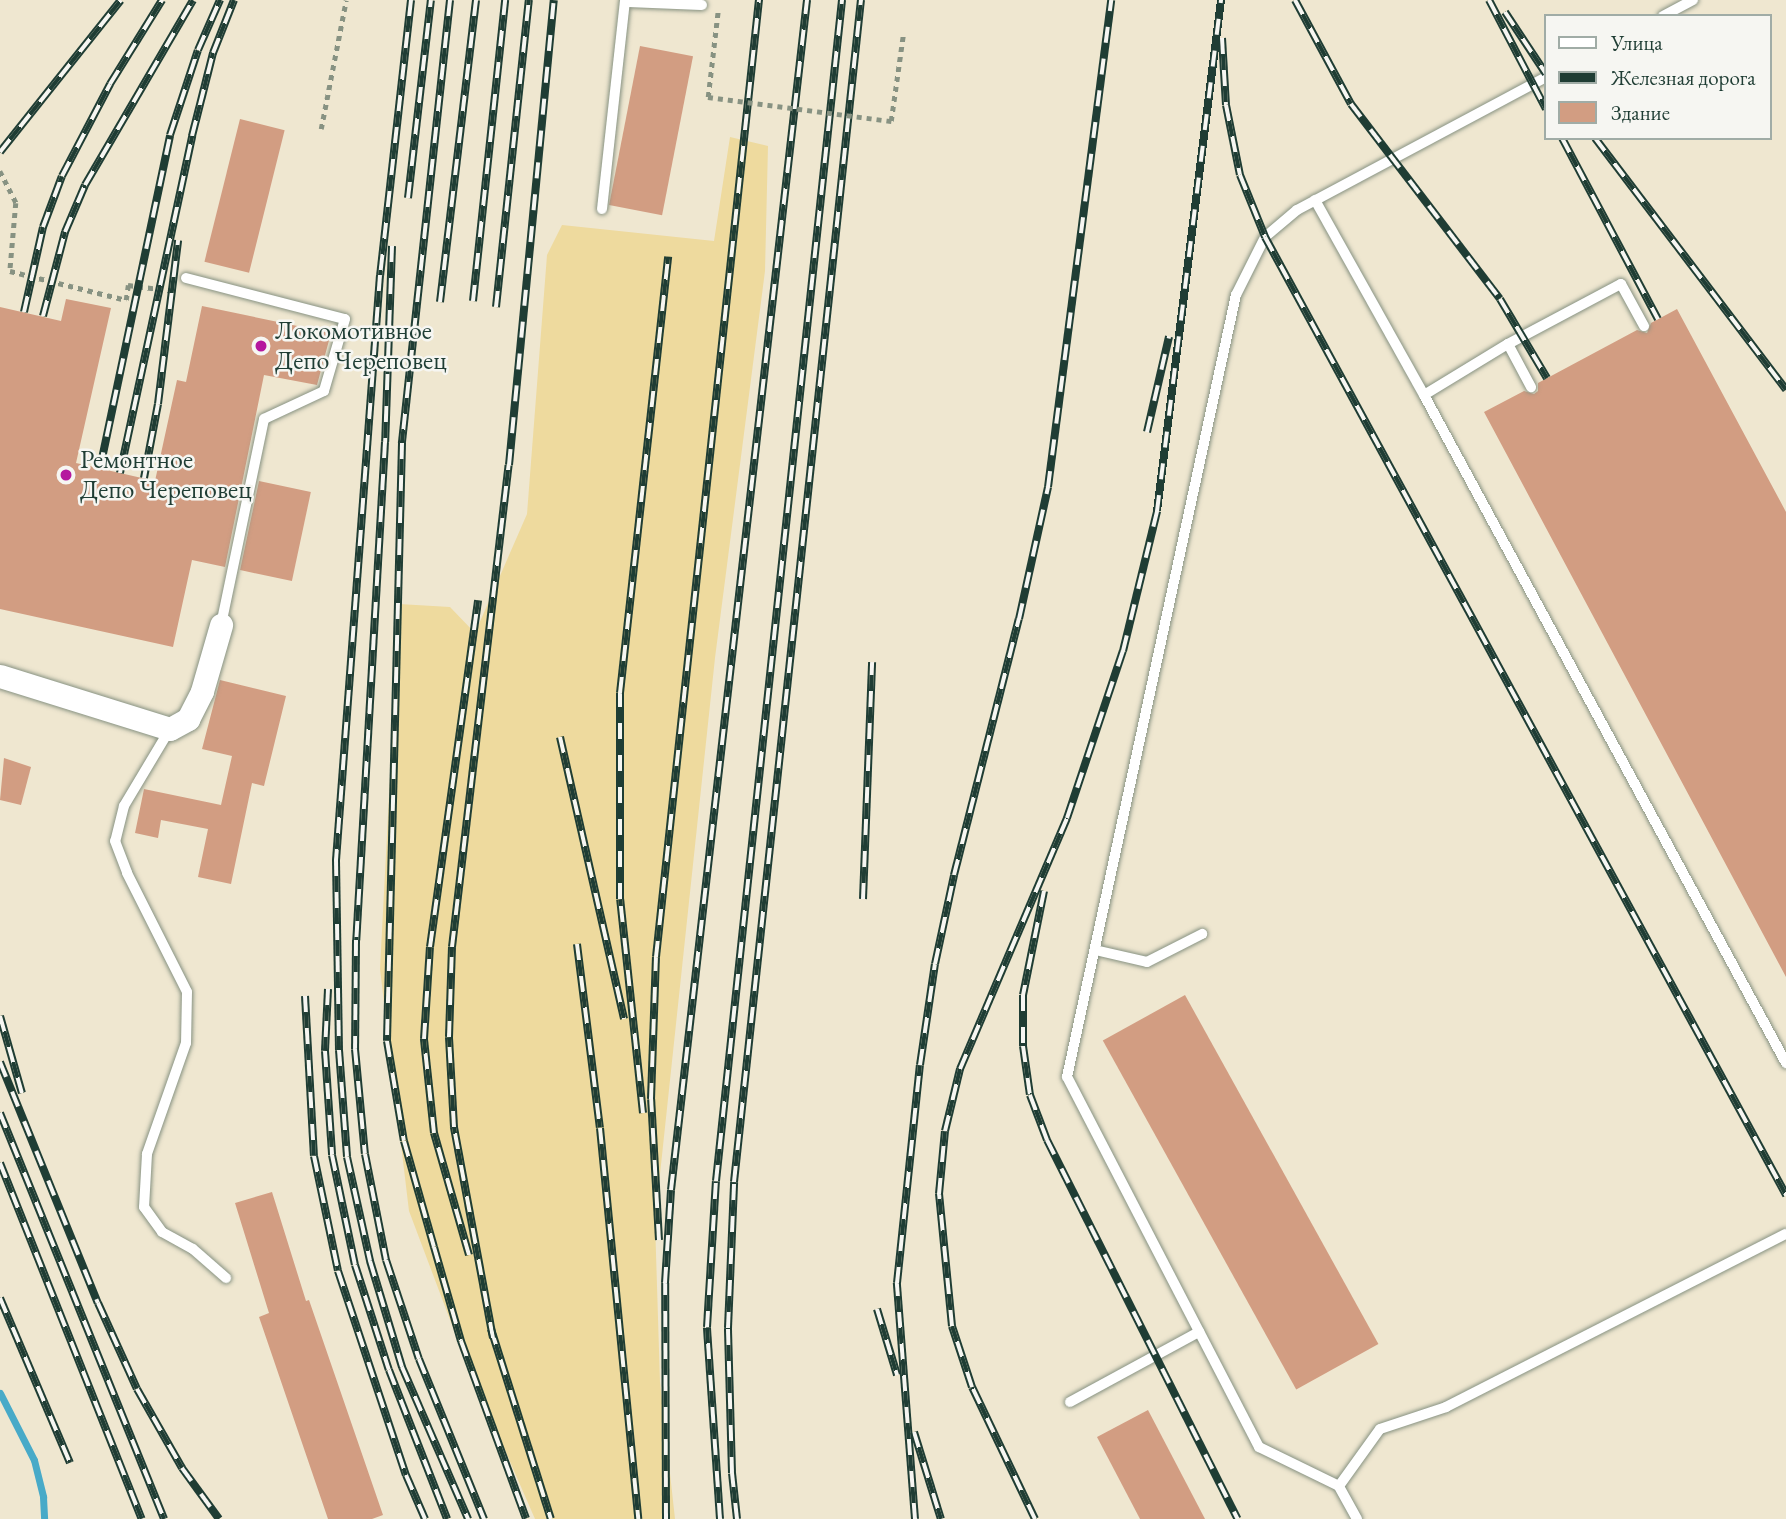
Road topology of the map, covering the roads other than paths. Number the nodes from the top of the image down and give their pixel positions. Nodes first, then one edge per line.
1 (1693, 0) edge
2 (626, 1) edge
3 (702, 5) dead end
4 (1667, 14) edge
5 (1544, 78) edge
6 (1315, 200) junction
7 (602, 209) dead end
8 (186, 278) road end
9 (1644, 326) dead end
10 (1508, 344) junction
11 (1531, 387) dead end
12 (1424, 395) junction
13 (221, 625) joint
14 (0, 676) edge
15 (170, 729) junction
16 (1202, 934) dead end
17 (1095, 950) junction
18 (1786, 1063) edge
19 (1786, 1234) edge
20 (226, 1278) dead end
21 (1199, 1332) junction
22 (1070, 1402) dead end
23 (1339, 1486) junction
24 (1357, 1519) edge

1 - 4 lane
2 - 3 lane
2 - 7 lane
5 - 6 lane
6 - 12 lane
6 - 17 lane
8 - 13 lane
9 - 10 lane
10 - 11 lane
10 - 12 lane
12 - 18 lane
13 - 15 street
14 - 15 street
15 - 20 lane
16 - 17 lane
17 - 21 lane
19 - 23 lane
21 - 22 lane
21 - 23 lane
23 - 24 lane

